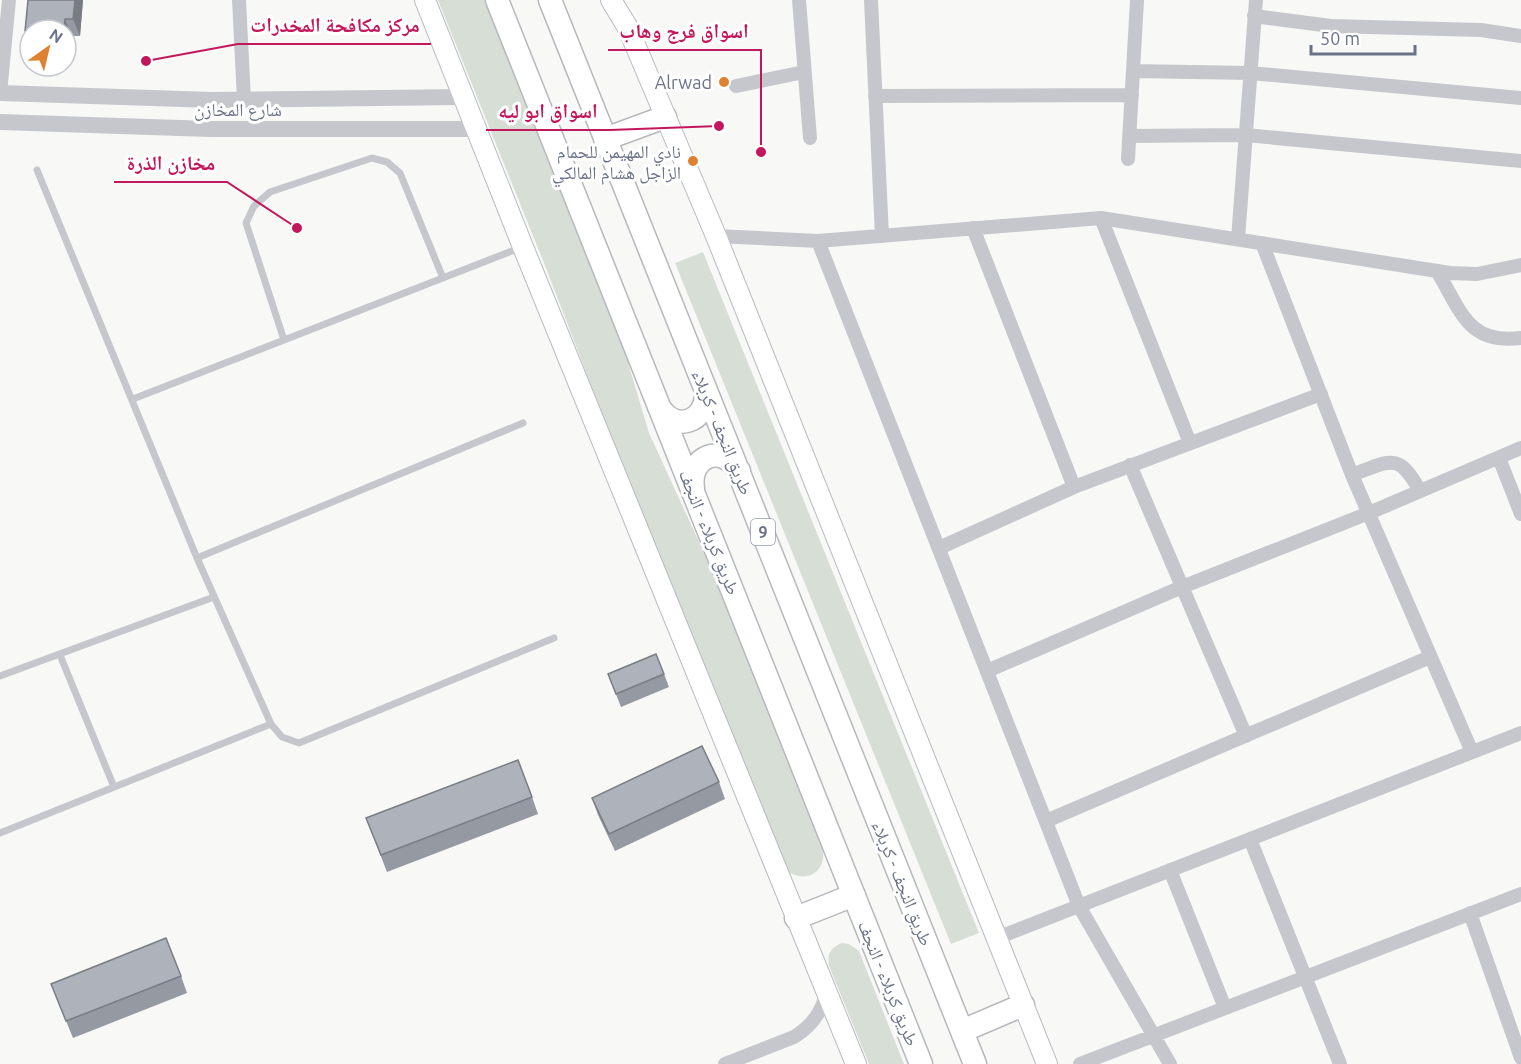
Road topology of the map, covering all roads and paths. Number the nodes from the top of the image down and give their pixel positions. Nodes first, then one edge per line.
1 (9, 0) edge
2 (238, 0) edge
3 (425, 0) edge
4 (497, 0) edge
5 (549, 0) edge
6 (611, 0) edge
7 (800, 0) edge
8 (871, 0) edge
9 (1137, 0) edge
10 (1256, 0) edge
11 (1254, 16) junction
12 (1521, 36) edge
13 (1133, 71) junction
14 (804, 72) junction
15 (1250, 73) junction
16 (736, 86) dead end
17 (0, 93) edge
18 (1132, 95) junction
19 (875, 96) junction
20 (463, 97) junction
21 (351, 98) junction
22 (1521, 98) edge
23 (319, 99) junction
24 (244, 100) junction
25 (665, 117) junction
26 (0, 122) edge
27 (319, 128) junction
28 (351, 128) junction
29 (476, 129) junction
30 (1245, 135) junction
31 (1129, 136) junction
32 (810, 138) dead end
33 (605, 139) junction
34 (1128, 159) dead end
35 (1521, 160) edge
36 (37, 170) dead end
37 (1101, 218) junction
38 (973, 228) junction
39 (716, 236) junction
40 (882, 236) junction
41 (1238, 239) junction
42 (818, 240) junction
43 (1263, 243) junction
44 (523, 247) junction
45 (1521, 265) edge
46 (1437, 271) junction
47 (443, 278) junction
48 (1521, 338) edge
49 (284, 340) junction
50 (706, 392) junction
51 (1321, 394) junction
52 (133, 399) junction
53 (659, 407) junction
54 (523, 423) dead end
55 (1191, 443) junction
56 (1521, 448) edge
57 (1499, 458) junction
58 (1130, 465) junction
59 (739, 471) junction
60 (1352, 475) junction
61 (1074, 487) junction
62 (693, 488) junction
63 (1420, 491) junction
64 (1369, 513) junction
65 (1521, 514) edge
66 (939, 548) junction
67 (197, 558) junction
68 (1182, 587) junction
69 (214, 597) junction
70 (554, 638) dead end
71 (60, 655) junction
72 (1430, 657) junction
73 (987, 671) junction
74 (0, 676) edge
75 (271, 724) junction
76 (1521, 733) edge
77 (1246, 736) junction
78 (1472, 752) junction
79 (114, 787) junction
80 (1046, 822) junction
81 (0, 833) edge
82 (1250, 839) junction
83 (1170, 870) junction
84 (1521, 894) edge
85 (854, 896) junction
86 (1079, 906) junction
87 (1470, 913) junction
88 (796, 918) junction
89 (997, 938) junction
90 (1305, 977) junction
91 (826, 991) junction
92 (1023, 1005) junction
93 (1225, 1008) junction
94 (962, 1031) junction
95 (1153, 1036) junction
96 (1521, 1058) edge
97 (725, 1064) edge
98 (856, 1064) edge
99 (921, 1064) edge
100 (975, 1064) edge
101 (1047, 1064) edge
102 (1080, 1064) edge
103 (1170, 1064) edge
104 (1340, 1064) edge

1 - 17 street
2 - 24 street
3 - 20 main road
4 - 53 highway, طريق كربلاء - النجف
5 - 33 highway, طريق النجف - كربلاء / 9
6 - 25 main road
7 - 14 street
8 - 19 street
9 - 13 street
10 - 11 street
11 - 12 street
11 - 15 street
13 - 15 street
13 - 18 street
14 - 16 street
14 - 32 street
15 - 22 street
15 - 30 street
17 - 24 street, شارع المخازن
18 - 19 street
18 - 31 street
19 - 40 street
20 - 21 street, شارع المخازن
20 - 29 main road
21 - 23 street, شارع المخازن
21 - 28 street
23 - 24 street, شارع المخازن
23 - 27 street
25 - 33 highway
25 - 39 main road
26 - 27 street, شارع المخازن
27 - 28 street, شارع المخازن
28 - 29 street, شارع المخازن
29 - 44 main road
30 - 31 street
30 - 35 street
30 - 41 street
31 - 34 street
33 - 50 highway, طريق النجف - كربلاء / 9
36 - 52 lane
37 - 38 street
37 - 41 street
37 - 55 street
38 - 40 street
38 - 61 street
39 - 42 street
39 - 89 main road
40 - 42 street
41 - 43 street
42 - 66 street
43 - 46 street
43 - 51 street
44 - 47 lane
44 - 88 main road
45 - 46 street
46 - 48 street
47 - 49 lane
47 - 49 lane
49 - 52 lane
50 - 53 highway
50 - 59 highway, طريق النجف - كربلاء / 9
51 - 55 street
51 - 60 street
52 - 67 lane
53 - 62 highway, طريق كربلاء - النجف
54 - 67 lane
55 - 58 street
56 - 57 street
57 - 63 street
57 - 65 street
58 - 61 street
58 - 68 street
59 - 62 highway
59 - 94 highway, طريق النجف - كربلاء / 9
60 - 63 street
60 - 64 street
61 - 66 street
62 - 85 highway, طريق كربلاء - النجف
63 - 64 street
64 - 68 street
64 - 72 street
66 - 73 street
67 - 69 lane
68 - 73 street
68 - 77 street
69 - 71 lane
69 - 75 lane
70 - 75 lane
71 - 74 lane
71 - 79 lane
72 - 77 street
72 - 78 street
73 - 80 street
75 - 79 lane
76 - 78 street
77 - 80 street
78 - 82 street
79 - 81 lane
80 - 86 street
82 - 83 street
82 - 90 street
83 - 86 street
83 - 93 street
84 - 87 street
85 - 88 highway
85 - 99 highway, طريق كربلاء - النجف
86 - 89 street
86 - 95 street
87 - 90 street
87 - 96 street
88 - 91 main road
89 - 92 main road
90 - 93 street
90 - 104 street
91 - 97 street
91 - 98 main road
92 - 94 highway
92 - 101 main road
93 - 95 street
94 - 100 highway, طريق النجف - كربلاء / 9
95 - 102 street
95 - 103 street

